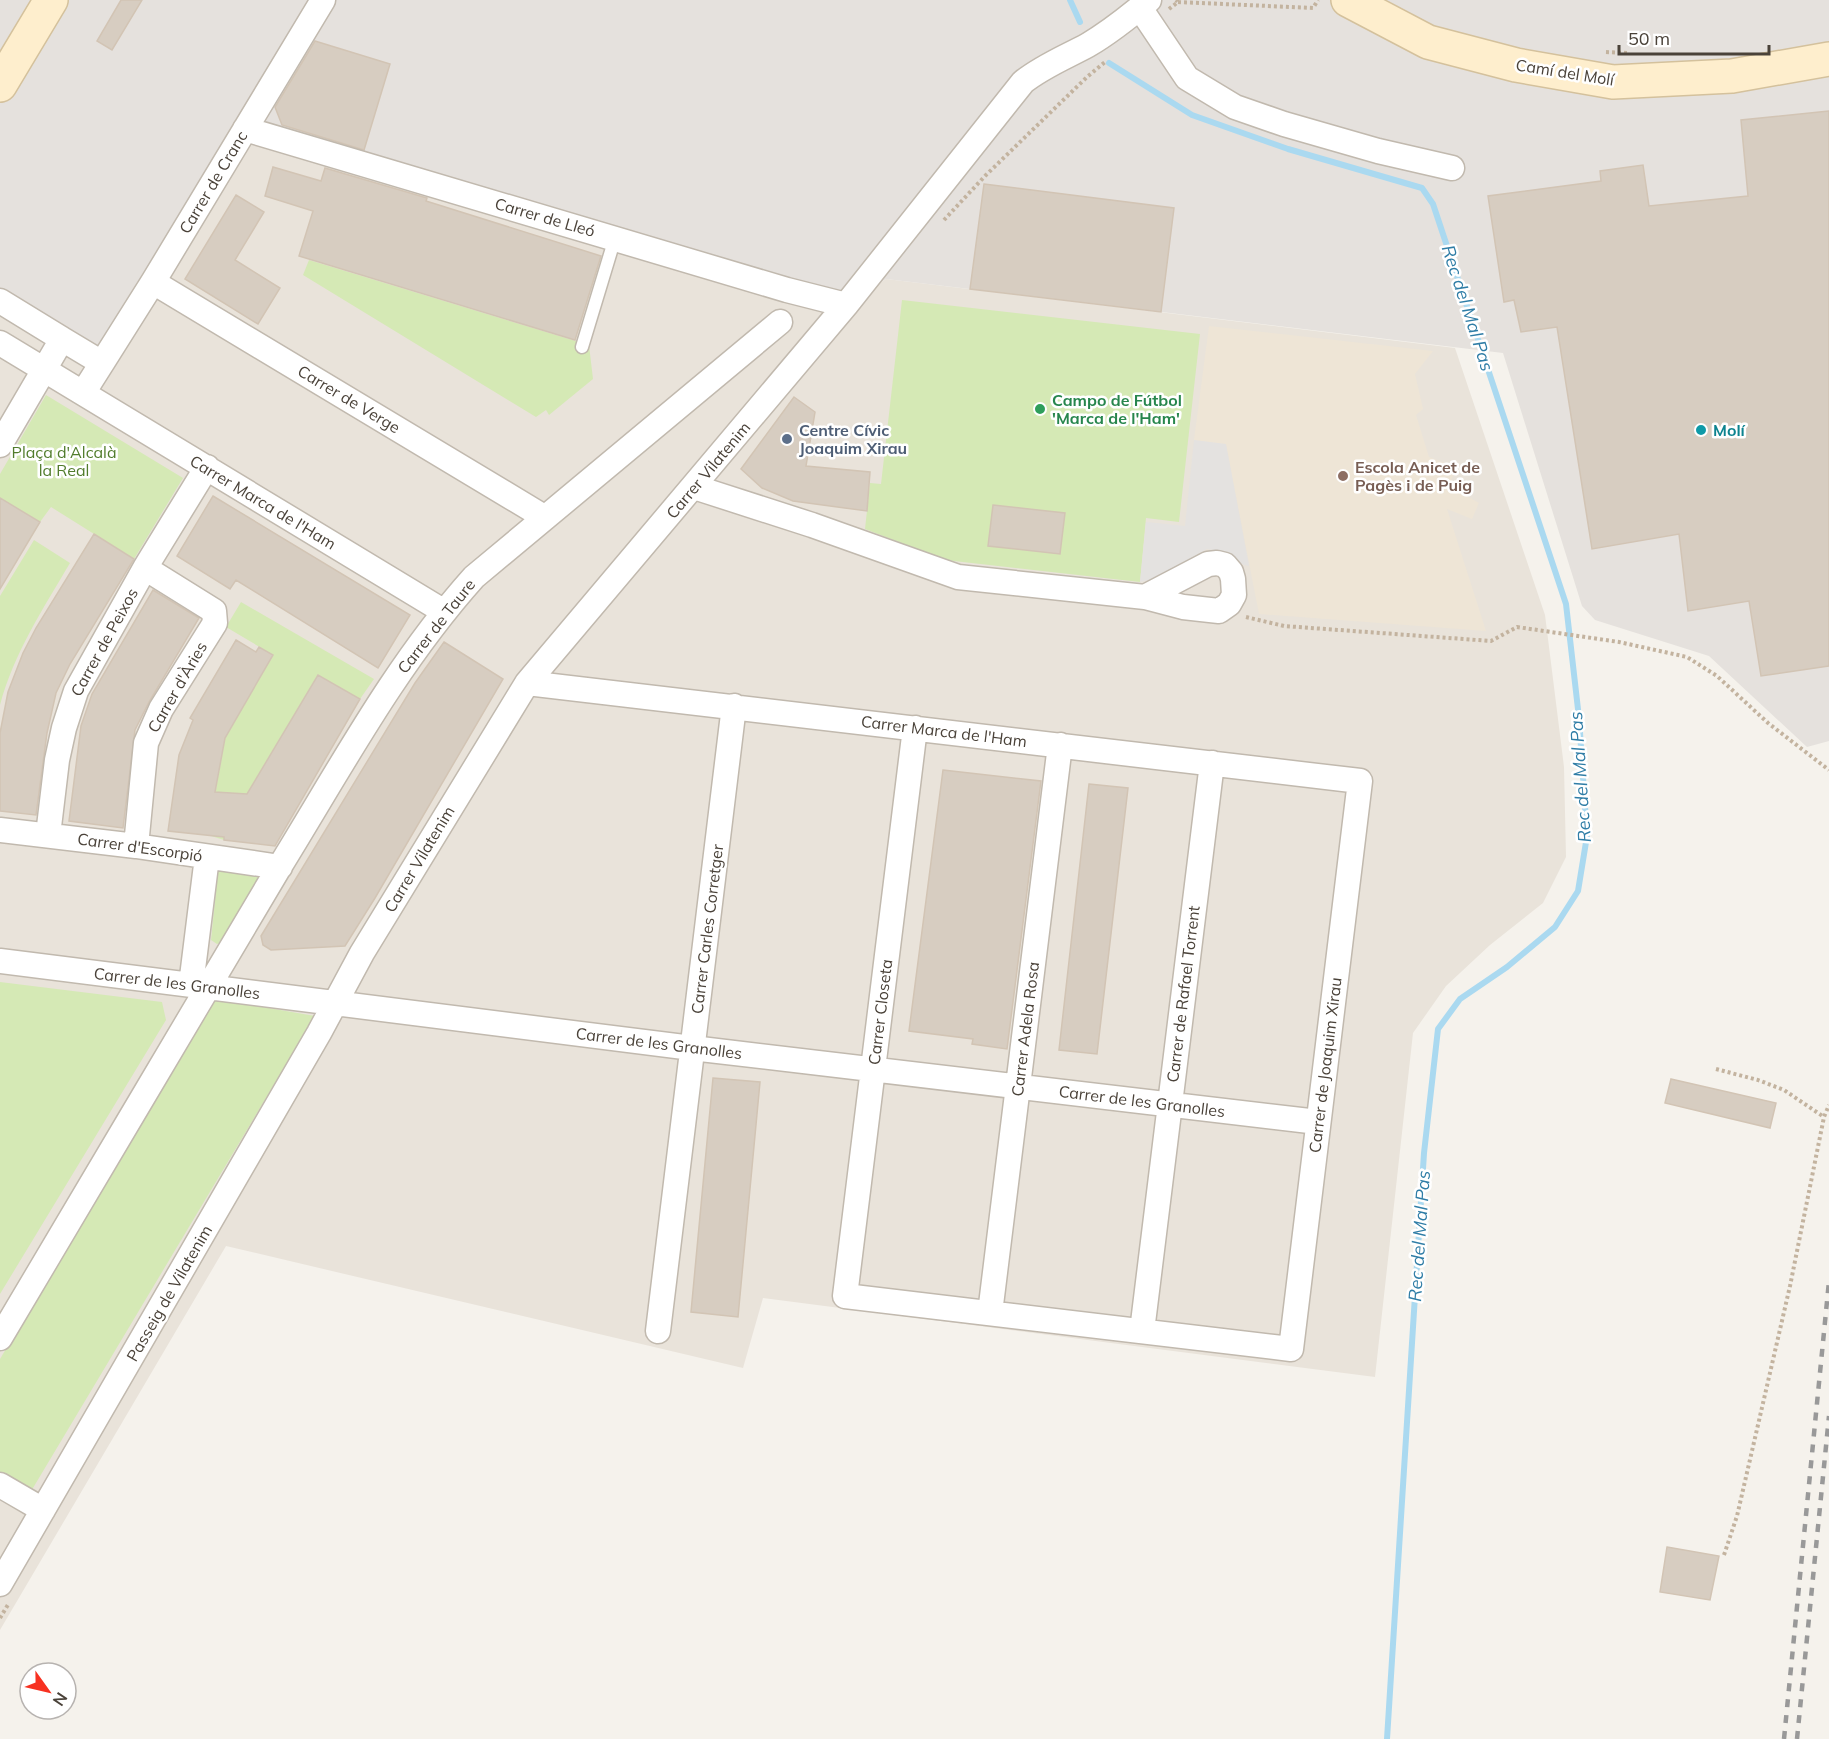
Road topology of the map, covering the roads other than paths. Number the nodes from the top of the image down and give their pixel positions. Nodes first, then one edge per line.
1 (51, 0) edge
2 (323, 0) edge
3 (1348, 0) edge
4 (1146, 10) edge
5 (1829, 59) edge
6 (0, 85) edge
7 (245, 129) junction
8 (1452, 168) dead end
9 (615, 238) junction
10 (153, 282) junction
11 (787, 290) junction
12 (0, 301) edge
13 (846, 305) junction
14 (780, 322) junction
15 (62, 339) junction
16 (0, 343) edge
17 (813, 345) junction
18 (582, 347) dead end
19 (102, 363) junction
20 (44, 370) junction
21 (83, 393) junction
22 (0, 445) edge
23 (207, 467) junction
24 (694, 487) junction
25 (544, 517) junction
26 (145, 568) junction
27 (1145, 597) junction
28 (443, 611) junction
29 (527, 683) junction
30 (734, 706) junction
31 (915, 728) junction
32 (1060, 745) junction
33 (1212, 764) junction
34 (1360, 781) joint
35 (0, 830) edge
36 (48, 835) junction
37 (136, 846) junction
38 (207, 857) junction
39 (280, 867) junction
40 (0, 961) edge
41 (199, 986) junction
42 (337, 1002) junction
43 (692, 1048) junction
44 (873, 1069) junction
45 (1018, 1086) junction
46 (1170, 1104) junction
47 (1318, 1122) junction
48 (990, 1313) junction
49 (657, 1331) dead end
50 (1142, 1331) junction
51 (0, 1338) edge
52 (0, 1485) edge
53 (43, 1510) junction
54 (0, 1584) edge

1 - 6 main road
2 - 7 street, Carrer de Cranc
3 - 5 main road, Camí del Molí
4 - 8 street
4 - 13 street, Carrer Vilatenim
7 - 9 street, Carrer de Lleó
7 - 10 street, Carrer de Cranc
9 - 11 street, Carrer de Lleó
9 - 18 lane
10 - 19 street, Carrer de Cranc
10 - 25 street, Carrer de Verge
11 - 13 street, Carrer de Lleó
11 - 14 street
12 - 15 street
13 - 17 street, Carrer Vilatenim
14 - 17 street
14 - 25 street, Carrer de Taure
15 - 19 street
15 - 20 street
16 - 20 street, Carrer Marca de l'Ham
17 - 24 street, Carrer Vilatenim
19 - 21 street
20 - 21 street, Carrer Marca de l'Ham
20 - 22 street
21 - 23 street, Carrer Marca de l'Ham
23 - 26 street, Carrer de Peixos
23 - 28 street, Carrer Marca de l'Ham
24 - 27 street
24 - 29 street, Carrer Vilatenim
25 - 28 street, Carrer de Taure
26 - 36 street, Carrer de Peixos
26 - 37 street, Carrer d'Àries
27 - 27 street
28 - 39 street, Carrer de Taure
29 - 30 street, Carrer Marca de l'Ham
29 - 42 street, Carrer Vilatenim
30 - 31 street, Carrer Marca de l'Ham
30 - 43 street, Carrer Carles Corretger
31 - 32 street, Carrer Marca de l'Ham
31 - 44 street, Carrer Closeta
32 - 33 street, Carrer Marca de l'Ham
32 - 45 street, Carrer Adela Rosa
33 - 34 street, Carrer Marca de l'Ham
33 - 46 street, Carrer de Rafael Torrent
34 - 47 street, Carrer de Joaquim Xirau
35 - 36 street, Carrer d'Escorpió
36 - 37 street, Carrer d'Escorpió
37 - 38 street, Carrer d'Escorpió
38 - 39 street, Carrer d'Escorpió
38 - 41 street
39 - 41 street, Carrer de Taure
40 - 41 street, Carrer de les Granolles
41 - 42 street, Carrer de les Granolles
41 - 51 street
42 - 43 street, Carrer de les Granolles
42 - 53 street, Passeig de Vilatenim
43 - 44 street, Carrer de les Granolles
43 - 49 street, Carrer Carles Corretger
44 - 45 street, Carrer de les Granolles
44 - 48 street, Carrer Closeta
45 - 46 street, Carrer de les Granolles
45 - 48 street, Carrer Adela Rosa
46 - 47 street, Carrer de les Granolles
46 - 50 street, Carrer de Rafael Torrent
47 - 50 street, Carrer de Joaquim Xirau
48 - 50 street
52 - 53 street
53 - 54 street, Passeig de Vilatenim

